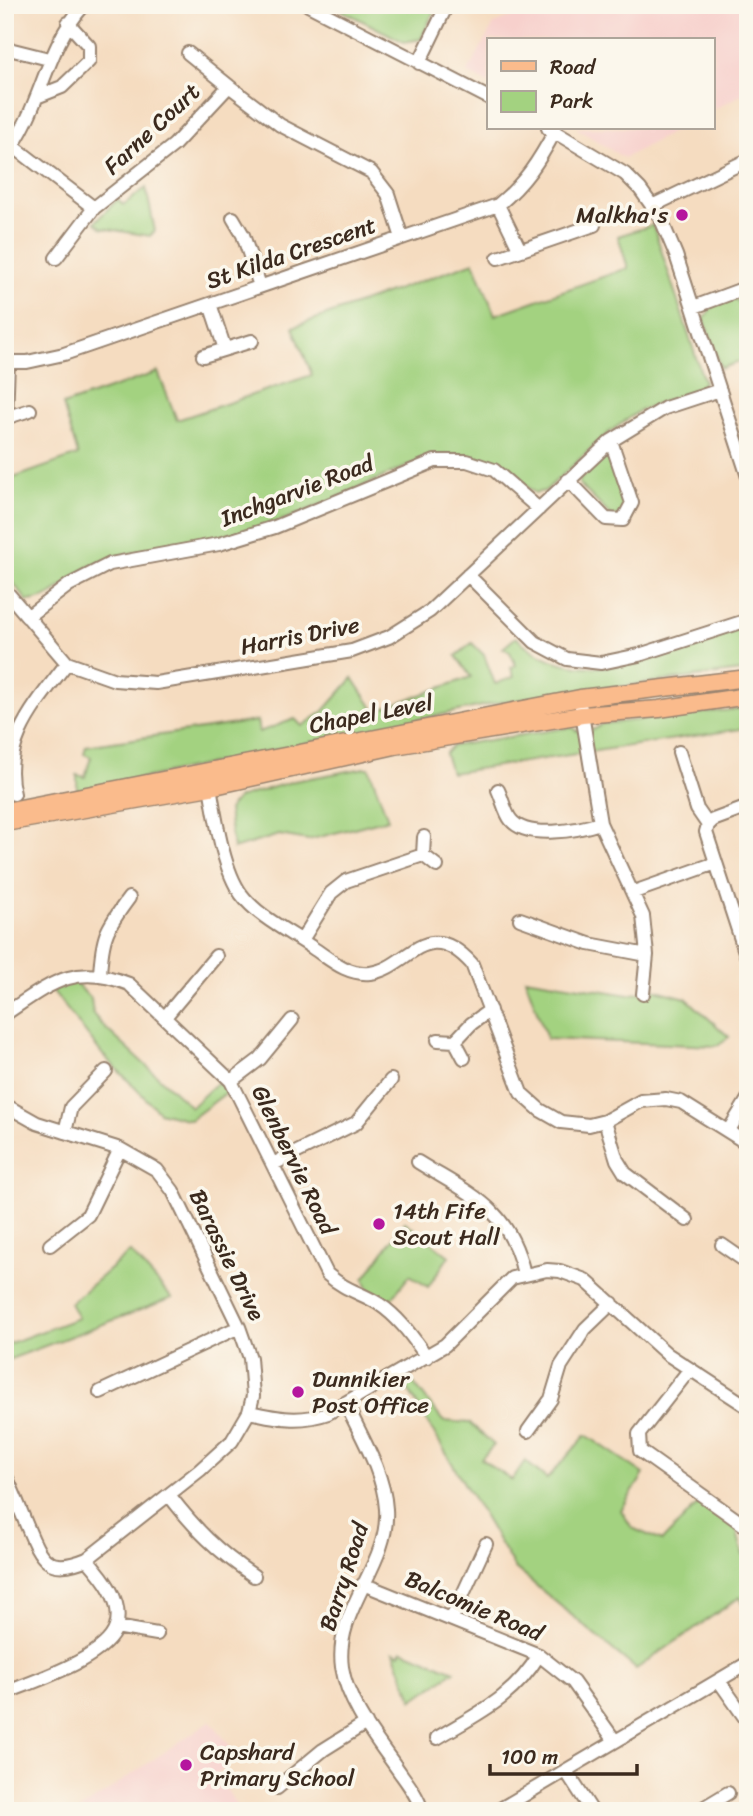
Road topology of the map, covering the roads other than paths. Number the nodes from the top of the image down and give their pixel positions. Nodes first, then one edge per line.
1 (84, 5) edge
2 (308, 5) edge
3 (447, 5) edge
4 (68, 23) junction
5 (5, 48) edge
6 (188, 53) dead end
7 (49, 59) junction
8 (419, 63) junction
9 (229, 86) junction
10 (39, 96) junction
11 (487, 97) edge
12 (551, 130) edge
13 (9, 151) edge
14 (748, 160) edge
15 (498, 205) junction
16 (652, 206) junction
17 (94, 208) junction
18 (233, 218) dead end
19 (594, 225) dead end
20 (402, 238) junction
21 (520, 250) junction
22 (56, 258) dead end
23 (498, 258) dead end
24 (260, 286) junction
25 (748, 287) edge
26 (210, 304) junction
27 (694, 307) junction
28 (252, 341) dead end
29 (225, 349) junction
30 (203, 356) dead end
31 (6, 362) edge
32 (720, 390) junction
33 (30, 410) dead end
34 (6, 418) edge
35 (611, 441) junction
36 (748, 477) edge
37 (568, 480) junction
38 (539, 509) junction
39 (468, 575) junction
40 (5, 590) edge
41 (27, 617) junction
42 (748, 620) edge
43 (67, 663) junction
44 (748, 678) edge
45 (748, 696) edge
46 (580, 698) junction
47 (582, 715) junction
48 (679, 751) dead end
49 (207, 771) junction
50 (8, 779) edge
51 (210, 787) junction
52 (498, 789) dead end
53 (14, 794) dead end
54 (748, 807) edge
55 (5, 811) edge
56 (5, 823) edge
57 (600, 823) junction
58 (708, 825) junction
59 (424, 837) dead end
60 (422, 855) junction
61 (716, 863) junction
62 (437, 866) dead end
63 (634, 892) junction
64 (129, 898) dead end
65 (520, 919) dead end
66 (302, 940) junction
67 (647, 955) junction
68 (216, 956) dead end
69 (748, 961) edge
70 (100, 975) junction
71 (643, 994) dead end
72 (490, 1010) junction
73 (5, 1014) edge
74 (165, 1017) junction
75 (292, 1020) dead end
76 (438, 1040) dead end
77 (455, 1041) junction
78 (464, 1058) dead end
79 (106, 1071) dead end
80 (391, 1080) dead end
81 (231, 1081) junction
82 (748, 1099) edge
83 (5, 1105) edge
84 (605, 1121) junction
85 (729, 1130) junction
86 (65, 1132) junction
87 (748, 1144) edge
88 (120, 1149) junction
89 (418, 1162) dead end
90 (273, 1164) junction
91 (687, 1220) dead end
92 (50, 1245) dead end
93 (722, 1245) dead end
94 (748, 1263) edge
95 (524, 1274) junction
96 (612, 1303) junction
97 (239, 1327) junction
98 (427, 1357) junction
99 (690, 1369) junction
100 (100, 1392) dead end
101 (346, 1404) junction
102 (748, 1407) edge
103 (249, 1412) junction
104 (528, 1431) dead end
105 (5, 1474) edge
106 (169, 1495) junction
107 (744, 1525) dead end
108 (486, 1544) dead end
109 (87, 1559) junction
110 (254, 1576) dead end
111 (363, 1584) junction
112 (452, 1619) junction
113 (117, 1627) junction
114 (157, 1634) dead end
115 (539, 1655) junction
116 (748, 1663) edge
117 (719, 1681) junction
118 (5, 1693) edge
119 (748, 1722) edge
120 (366, 1723) junction
121 (437, 1738) dead end
122 (615, 1741) junction
123 (566, 1771) junction
124 (277, 1788) dead end
125 (728, 1793) dead end
126 (422, 1811) edge
127 (497, 1811) edge
128 (592, 1811) edge
129 (698, 1811) edge

1 - 4 street
2 - 8 street
3 - 8 street
4 - 7 street
4 - 10 street
5 - 7 street
6 - 9 street
7 - 10 street
8 - 11 street
9 - 17 street, Farne Court
9 - 20 street, Farne Court
10 - 13 street
12 - 15 street, St Kilda Crescent
12 - 16 street
13 - 17 street
14 - 16 street
15 - 20 street, St Kilda Crescent
15 - 21 street
16 - 27 street
17 - 22 street, Farne Court
18 - 24 street
19 - 21 street
20 - 24 street, St Kilda Crescent
21 - 23 street
24 - 26 street, St Kilda Crescent
25 - 27 street
26 - 29 street
26 - 31 street, St Kilda Crescent
27 - 32 street
28 - 29 street
29 - 30 street
31 - 34 street, St Kilda Crescent
32 - 35 street, Harris Drive
32 - 36 street
33 - 34 street, St Kilda Crescent
35 - 37 street, Harris Drive
35 - 37 street
37 - 38 street, Harris Drive
38 - 39 street, Harris Drive
38 - 41 street, Inchgarvie Road
39 - 42 street
39 - 43 street, Harris Drive
40 - 41 street, Harris Drive
41 - 43 street, Harris Drive
43 - 50 street
44 - 46 main road, Chapel Level
45 - 47 main road, Chapel Level
46 - 47 street
46 - 49 main road, Chapel Level
47 - 51 main road, Chapel Level
47 - 57 street
48 - 58 street
49 - 51 street
49 - 55 main road, Chapel Level
50 - 53 street
51 - 56 main road, Chapel Level
51 - 66 street
52 - 57 street
54 - 58 street
57 - 63 street
58 - 61 street
59 - 60 street
60 - 62 street
60 - 66 street
61 - 63 street
61 - 69 street
63 - 67 street
64 - 70 street
65 - 67 street
66 - 72 street
67 - 71 street
68 - 74 street
70 - 73 street, Glenbervie Road
70 - 74 street, Glenbervie Road
72 - 77 street
72 - 84 street
74 - 81 street, Glenbervie Road
75 - 81 street
76 - 77 street
77 - 78 street
79 - 86 street
80 - 90 street
81 - 90 street, Glenbervie Road
82 - 85 street
83 - 86 street, Barassie Drive
84 - 85 street
84 - 91 street
85 - 87 street
86 - 88 street, Barassie Drive
88 - 92 street
88 - 97 street, Barassie Drive
89 - 95 street
90 - 98 street, Glenbervie Road
93 - 94 street
95 - 96 street
95 - 98 street
96 - 99 street
96 - 104 street
97 - 100 street
97 - 103 street, Barassie Drive
98 - 101 street
99 - 102 street
99 - 107 street
101 - 103 street
101 - 111 street, Barry Road
103 - 106 street, Barassie Drive
105 - 109 street
106 - 109 street, Barassie Drive
106 - 110 street
108 - 112 street
109 - 113 street
111 - 112 street, Balcomie Road
111 - 120 street, Barry Road
112 - 115 street, Balcomie Road
113 - 114 street
113 - 118 street
115 - 121 street
115 - 122 street, Balcomie Road
116 - 117 street
117 - 119 street
117 - 122 street
120 - 124 street
120 - 126 street, Barry Road
122 - 123 street
123 - 127 street
123 - 128 street
125 - 129 street

